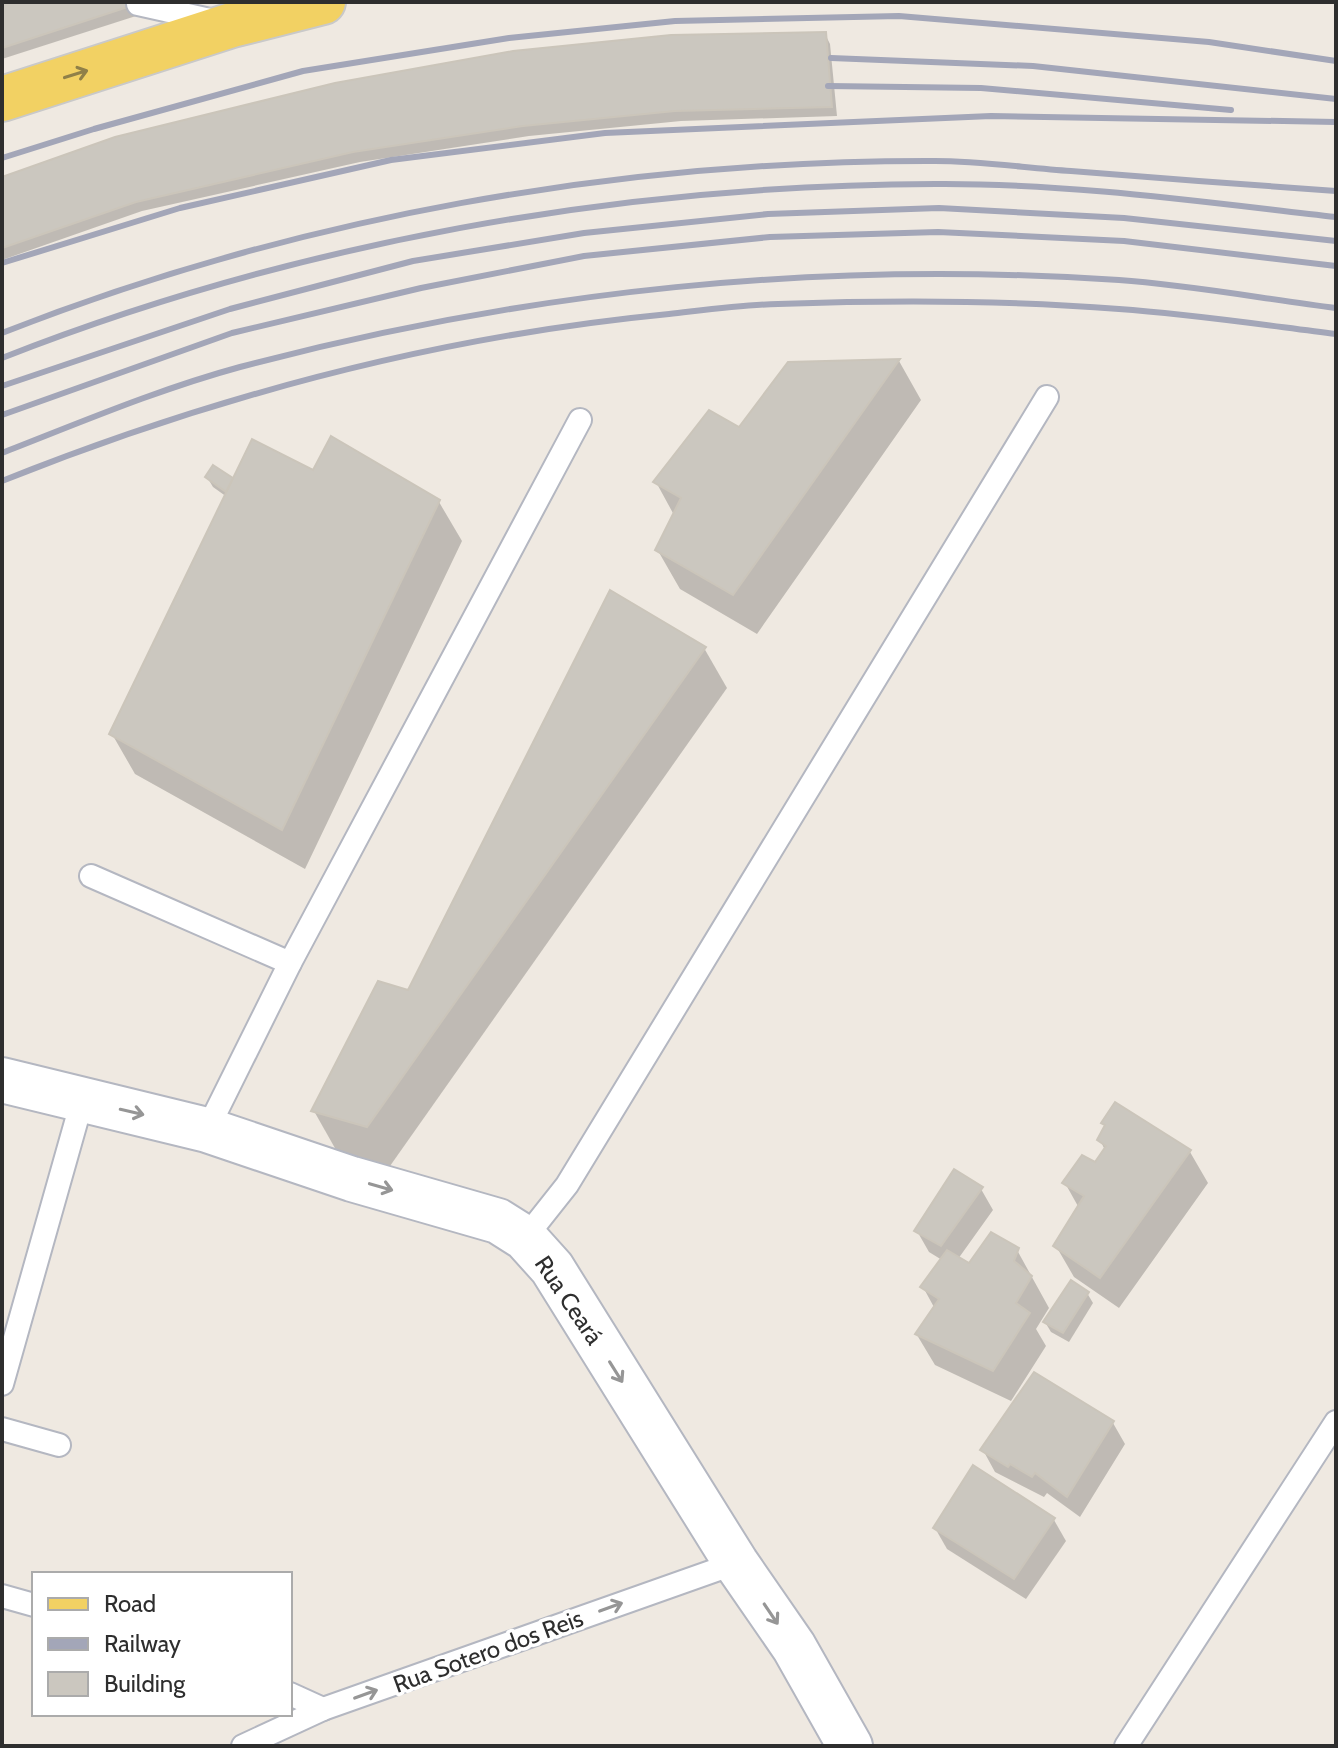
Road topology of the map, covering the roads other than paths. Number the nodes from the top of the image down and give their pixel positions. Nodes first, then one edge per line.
1 (323, 2) edge
2 (138, 4) edge
3 (232, 25) junction
4 (2, 99) edge
5 (1047, 397) dead end
6 (580, 420) dead end
7 (91, 876) dead end
8 (290, 963) junction
9 (2, 1080) edge
10 (82, 1101) junction
11 (207, 1130) junction
12 (525, 1238) junction
13 (2, 1384) edge
14 (1336, 1422) edge
15 (2, 1429) edge
16 (59, 1445) dead end
17 (736, 1563) junction
18 (2, 1596) edge
19 (32, 1604) edge
20 (292, 1695) edge
21 (323, 1709) junction
22 (249, 1745) edge
23 (850, 1746) edge
24 (1126, 1746) edge

1 - 3 main road
2 - 3 lane
4 -> 3 main road
5 - 12 lane
6 - 8 lane
7 - 8 lane
8 - 11 lane
9 - 10 street, Rua Ceará
10 -> 11 street, Rua Ceará
10 - 13 lane
11 -> 12 street, Rua Ceará
12 -> 17 street, Rua Ceará
14 - 24 lane
15 - 16 lane
21 -> 17 lane, Rua Sotero dos Reis
17 -> 23 street, Rua Ceará
18 - 19 lane
20 - 21 lane
21 - 22 lane, Rua Sotero dos Reis

